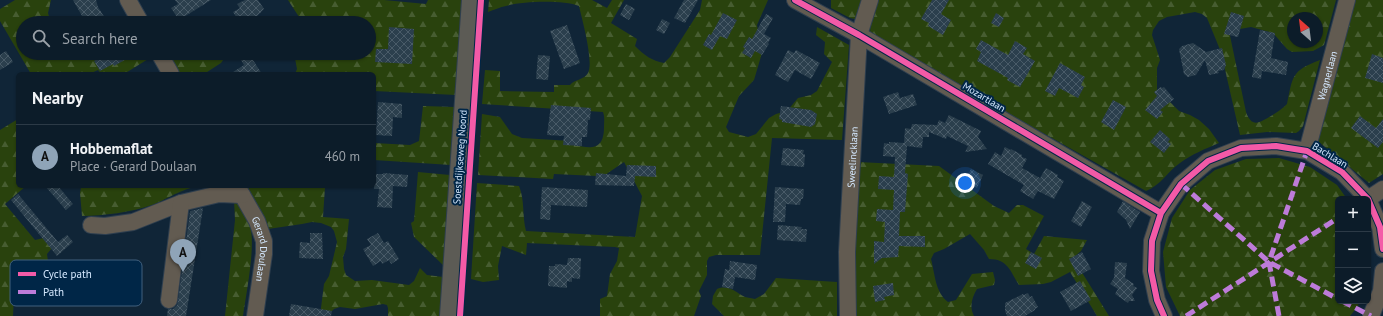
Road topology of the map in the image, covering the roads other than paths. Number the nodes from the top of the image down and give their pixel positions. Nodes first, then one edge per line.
1 (128, 0) edge
2 (472, 0) edge
3 (796, 0) edge
4 (870, 0) edge
5 (1347, 0) edge
6 (137, 16) edge
7 (859, 35) junction
8 (163, 60) edge
9 (170, 72) edge
10 (1307, 151) junction
11 (1383, 189) edge
12 (239, 190) edge
13 (1365, 196) edge
14 (1371, 197) edge
15 (181, 203) junction
16 (1371, 206) edge
17 (1161, 213) junction
18 (91, 225) dead end
19 (1383, 249) edge
20 (1383, 271) edge
21 (1382, 292) edge
22 (169, 300) dead end
23 (255, 316) edge
24 (450, 316) edge
25 (848, 316) edge
26 (1164, 316) edge
27 (1372, 316) edge

1 - 6 street
2 - 24 main road, Soestdijkseweg Noord
3 - 7 street, Mozartlaan
4 - 7 street, Sweelincklaan
5 - 10 street, Wagnerlaan
7 - 17 street, Mozartlaan
7 - 25 street, Sweelincklaan
8 - 9 street
10 - 13 street, Bachlaan
10 - 17 street, Bachlaan
11 - 14 street
12 - 15 street
12 - 23 street, Gerard Doulaan
15 - 18 street
15 - 22 street
16 - 19 street, Bachlaan
17 - 26 street, Bachlaan
20 - 21 street
21 - 27 street

